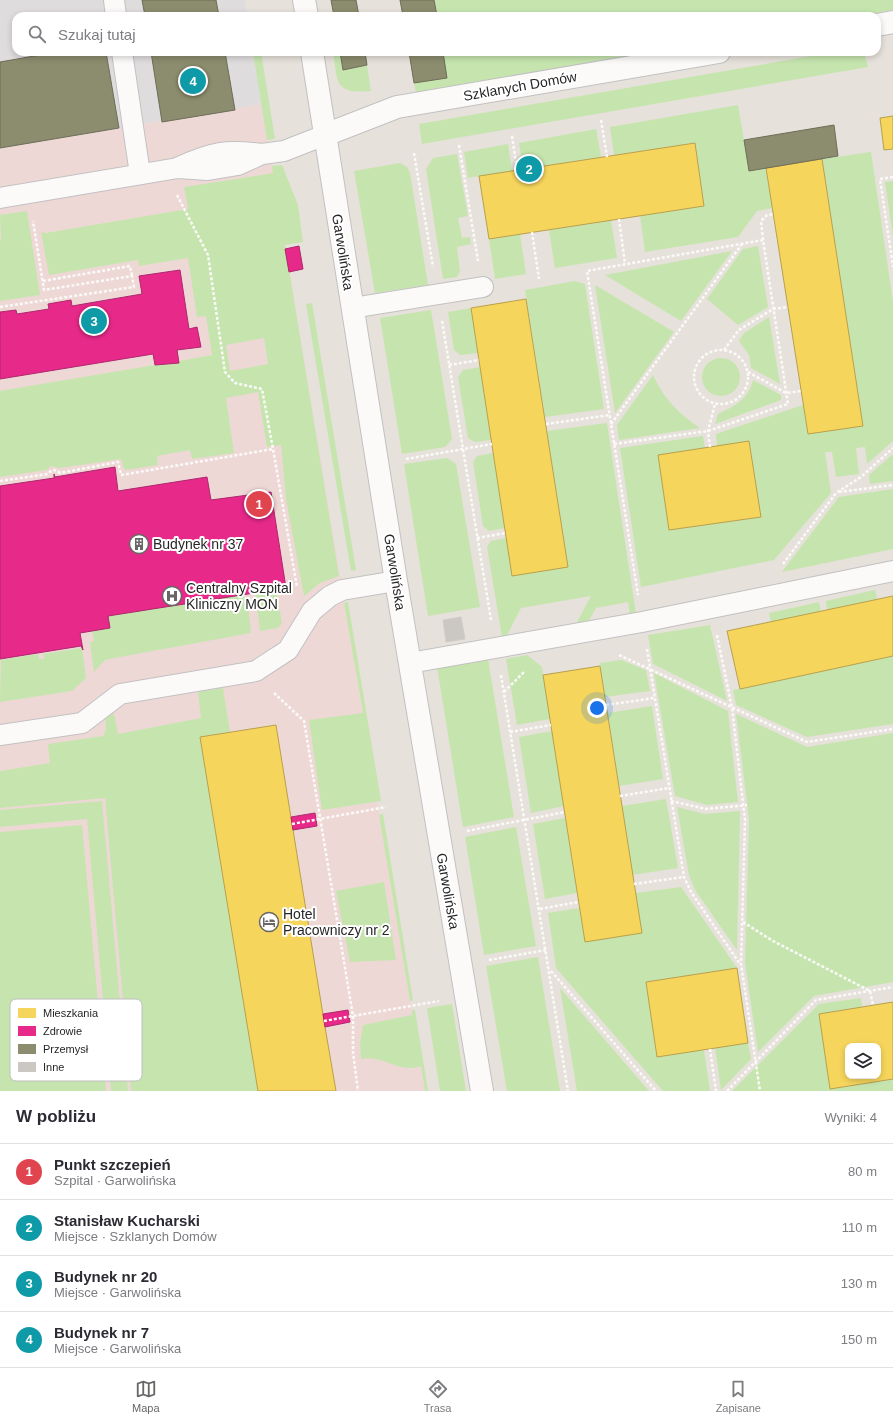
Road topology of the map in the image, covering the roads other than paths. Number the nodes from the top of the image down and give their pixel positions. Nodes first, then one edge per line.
1 (114, 0) edge
2 (304, 0) edge
3 (116, 12) edge
4 (306, 12) edge
5 (893, 22) edge
6 (881, 24) edge
7 (123, 56) edge
8 (313, 56) edge
9 (696, 56) edge
10 (325, 135) junction
11 (140, 174) junction
12 (0, 198) edge
13 (482, 287) road end
14 (352, 308) junction
15 (893, 571) edge
16 (396, 581) junction
17 (410, 664) junction
18 (0, 736) edge
19 (482, 1091) edge

1 - 3 lane
2 - 4 street
5 - 6 street
7 - 11 lane
8 - 10 street, Garwolińska
9 - 10 street, Szklanych Domów
10 - 11 lane
10 - 14 street, Garwolińska
11 - 12 lane
13 - 14 lane
14 - 16 street, Garwolińska
15 - 17 lane
16 - 17 street, Garwolińska
16 - 18 lane
17 - 19 street, Garwolińska

